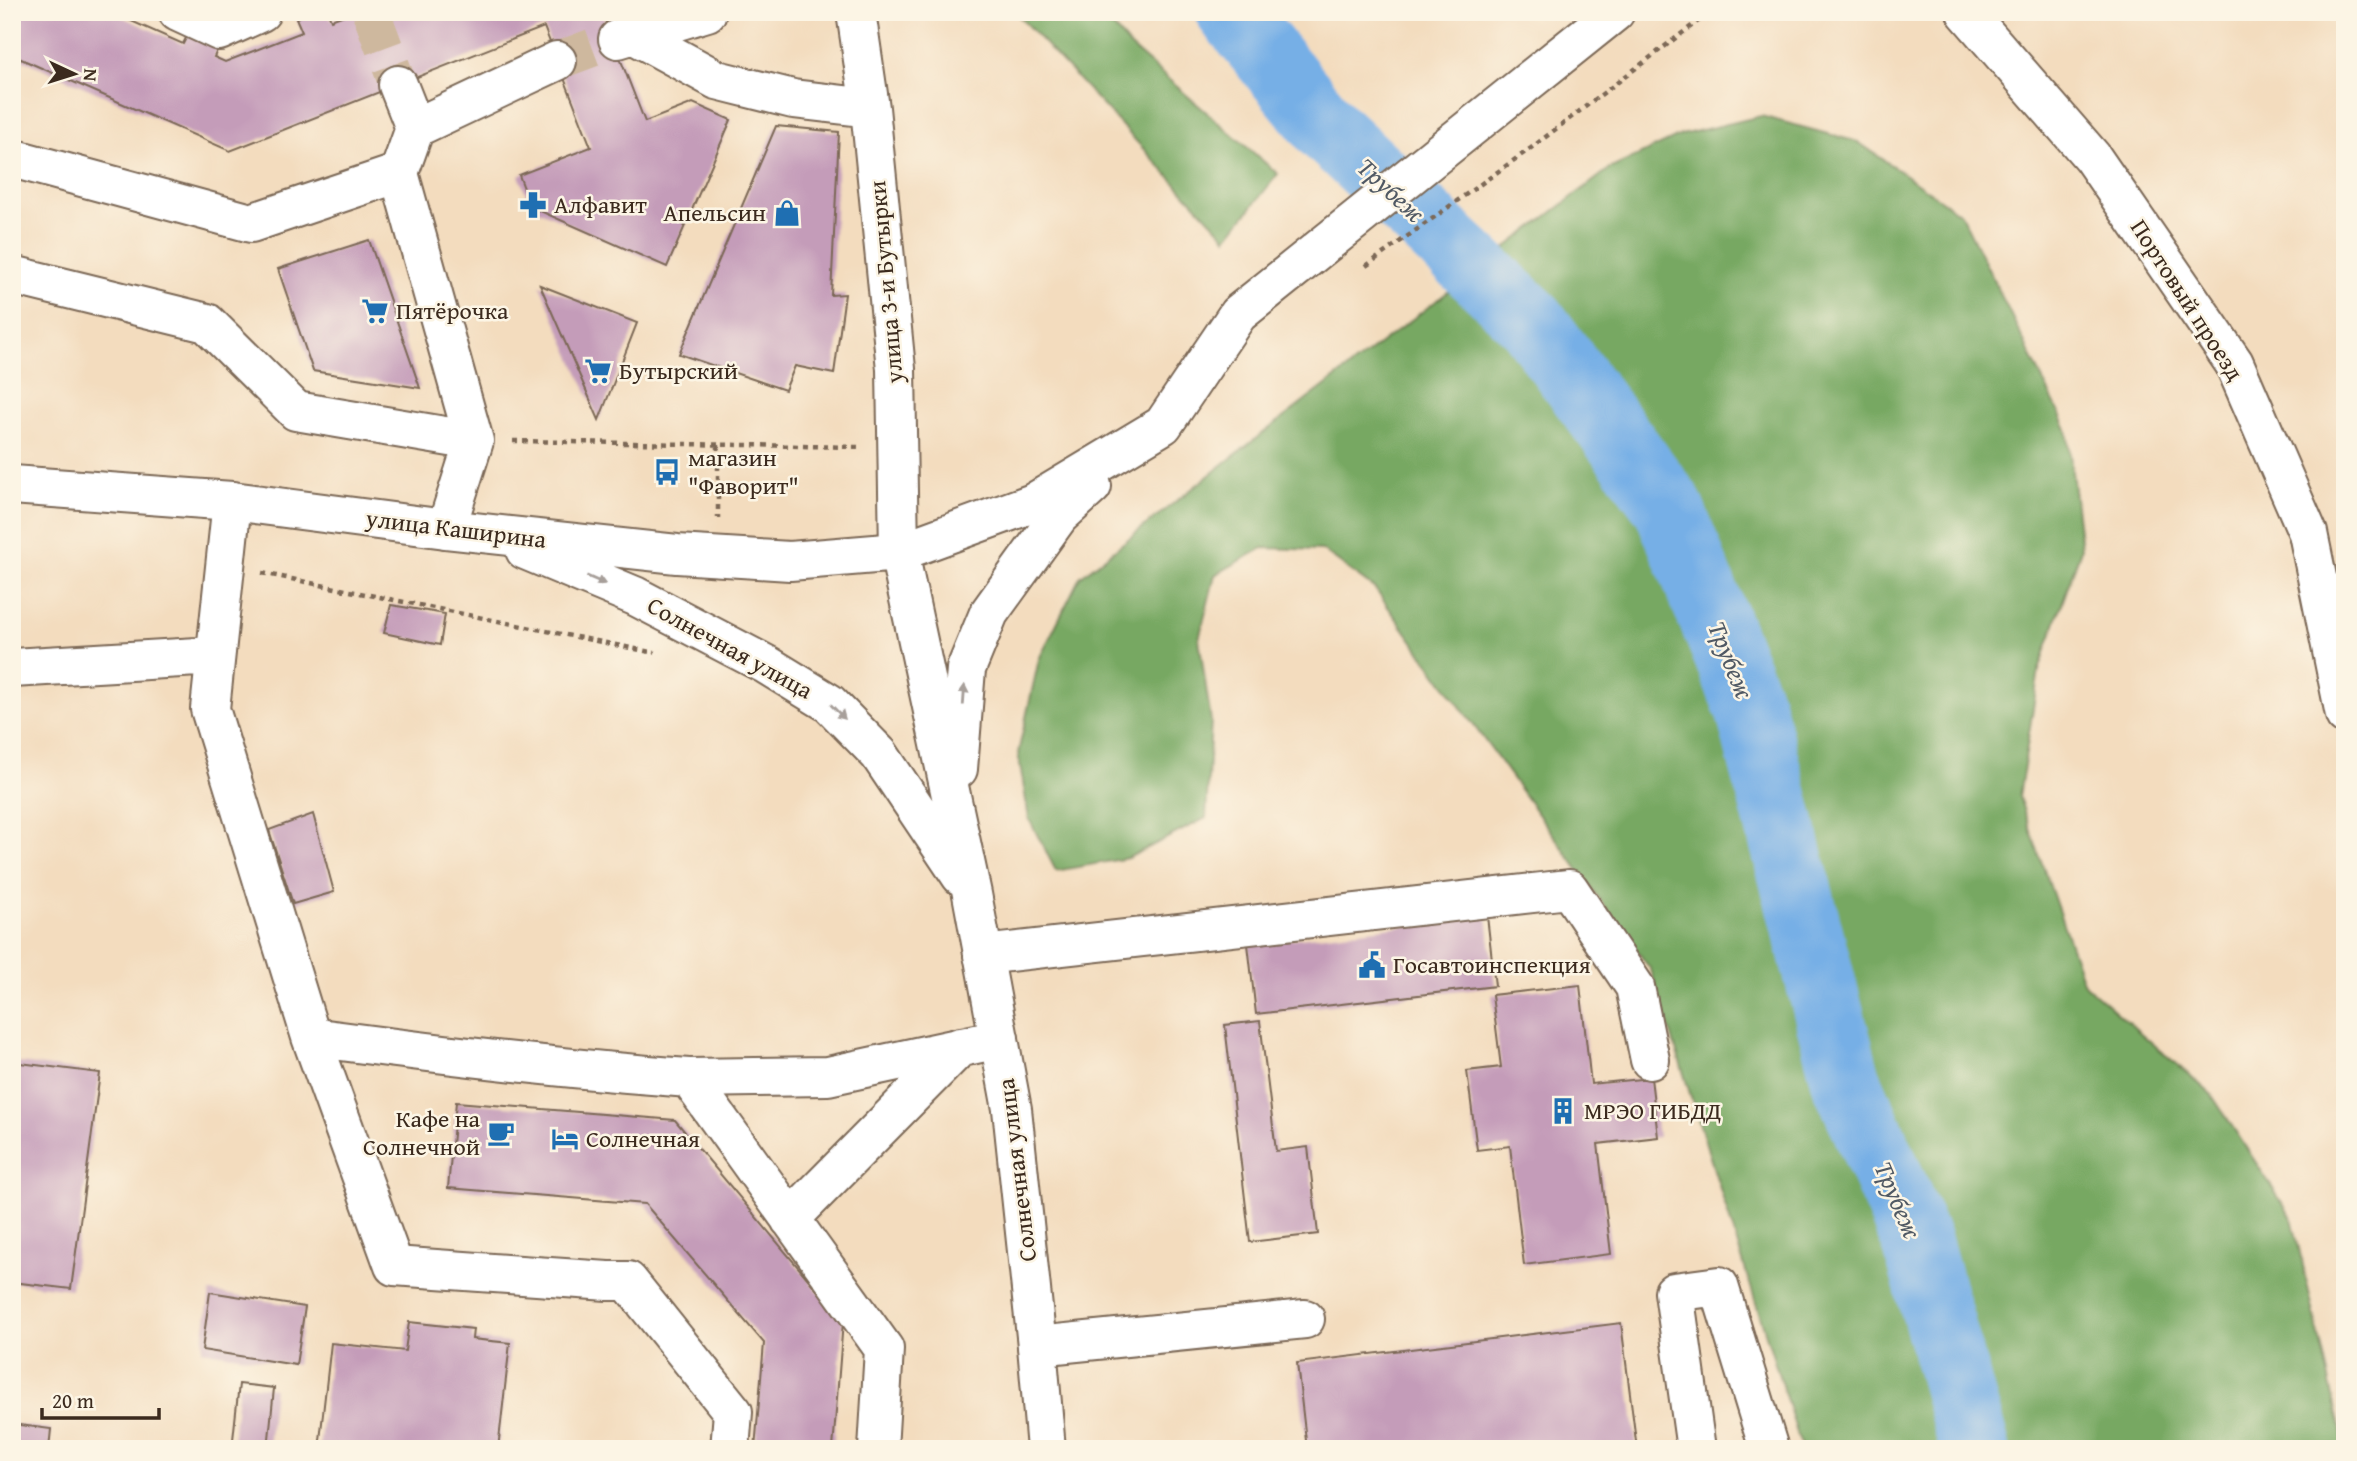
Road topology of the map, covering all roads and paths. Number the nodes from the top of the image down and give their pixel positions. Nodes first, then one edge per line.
1 (178, 12) edge
2 (261, 12) edge
3 (706, 12) edge
4 (856, 12) edge
5 (1615, 12) edge
6 (1710, 12) edge
7 (1966, 12) edge
8 (629, 29) edge
9 (557, 61) tunnel mouth
10 (398, 85) tunnel mouth
11 (870, 108) junction
12 (415, 128) junction
13 (12, 158) edge
14 (399, 173) junction
15 (1362, 269) dead end
16 (12, 275) edge
17 (1163, 425) junction
18 (474, 440) junction
19 (897, 448) junction
20 (12, 485) edge
21 (232, 501) junction
22 (446, 529) junction
23 (488, 534) junction
24 (899, 552) junction
25 (225, 565) junction
26 (663, 655) dead end
27 (215, 656) junction
28 (12, 668) edge
29 (2345, 715) edge
30 (955, 811) junction
31 (972, 894) junction
32 (983, 955) junction
33 (311, 1037) junction
34 (999, 1038) junction
35 (960, 1047) junction
36 (1650, 1060) dead end
37 (689, 1078) junction
38 (790, 1219) junction
39 (1305, 1318) dead end
40 (1037, 1346) junction
41 (730, 1449) edge
42 (878, 1449) edge
43 (1046, 1449) edge
44 (1696, 1449) edge
45 (1769, 1449) edge

1 - 2 main road
3 - 8 main road
4 - 11 main road, улица 3-и Бутырки
5 - 17 main road
6 - 15 path
7 - 29 main road, Портовый проезд
8 - 11 main road
9 - 12 main road
10 - 12 main road
11 - 19 main road, улица 3-и Бутырки
12 - 14 main road
13 - 14 main road
14 - 18 main road
16 - 18 main road
17 - 24 main road, улица Каширина
30 -> 17 main road
18 - 19 path
18 - 22 main road
19 - 24 main road, улица 3-и Бутырки
20 - 21 main road, улица Каширина
21 - 22 main road, улица Каширина
21 - 25 main road
22 - 23 main road, улица Каширина
23 - 24 main road, улица Каширина
23 -> 31 main road, Солнечная улица
24 - 30 main road, Солнечная улица
25 - 26 path
25 - 27 main road
27 - 28 main road
27 - 33 main road
30 - 31 main road, Солнечная улица
31 - 32 main road, Солнечная улица
32 - 34 main road, Солнечная улица
32 - 36 main road
33 - 37 main road
33 - 41 main road
34 - 35 main road
34 - 40 main road, Солнечная улица
35 - 37 main road
35 - 38 main road
37 - 38 main road
38 - 42 main road
39 - 40 main road
40 - 43 main road, Солнечная улица
44 - 45 main road

